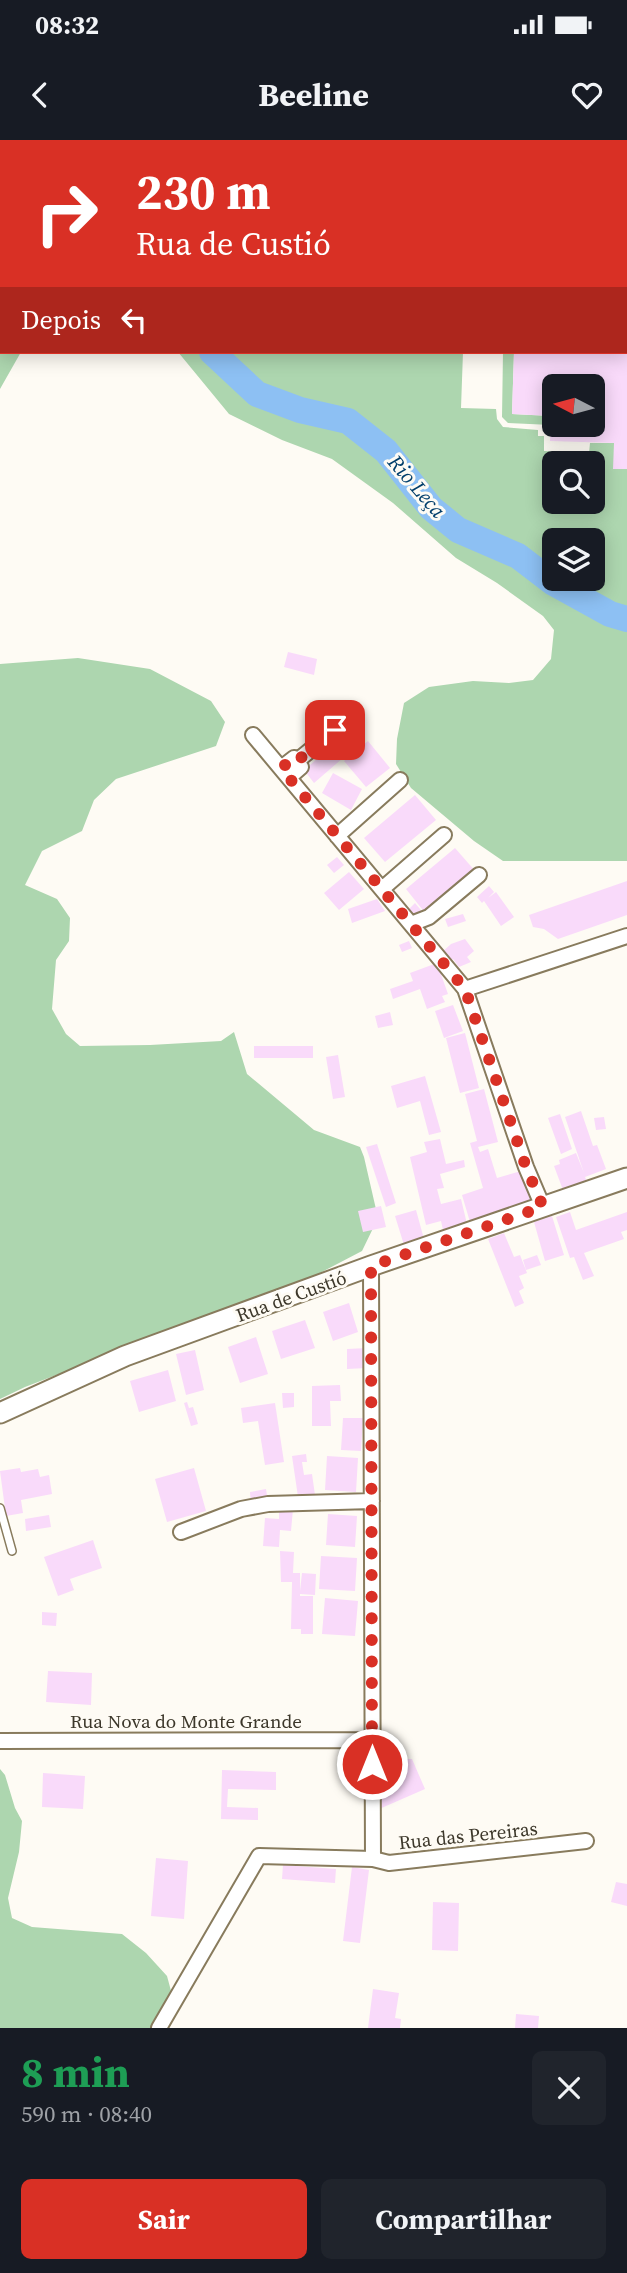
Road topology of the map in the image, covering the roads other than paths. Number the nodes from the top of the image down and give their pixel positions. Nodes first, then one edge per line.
1 (335, 730) dead end
2 (253, 735) dead end
3 (290, 768) junction
4 (400, 780) dead end
5 (444, 835) dead end
6 (337, 836) junction
7 (479, 874) dead end
8 (382, 889) junction
9 (411, 924) junction
10 (627, 936) edge
11 (465, 989) junction
12 (627, 1178) edge
13 (543, 1207) junction
14 (371, 1266) junction
15 (0, 1413) edge
16 (372, 1501) junction
17 (0, 1508) edge
18 (181, 1532) dead end
19 (12, 1552) dead end
20 (372, 1740) junction
21 (0, 1741) edge
22 (586, 1841) dead end
23 (373, 1859) junction
24 (159, 2028) edge

1 - 3 street
2 - 3 street
3 - 6 street
4 - 6 street
5 - 8 street
6 - 8 street
7 - 9 street
8 - 9 street
9 - 11 street
10 - 11 street
11 - 13 street
12 - 13 main road, Rua de Custió
13 - 14 main road, Rua de Custió
14 - 15 main road, Rua de Custió
14 - 16 street
16 - 18 street
16 - 20 street
17 - 19 lane
20 - 21 street, Rua Nova do Monte Grande
20 - 23 street
22 - 23 street, Rua das Pereiras
23 - 24 street, Rua das Pereiras

